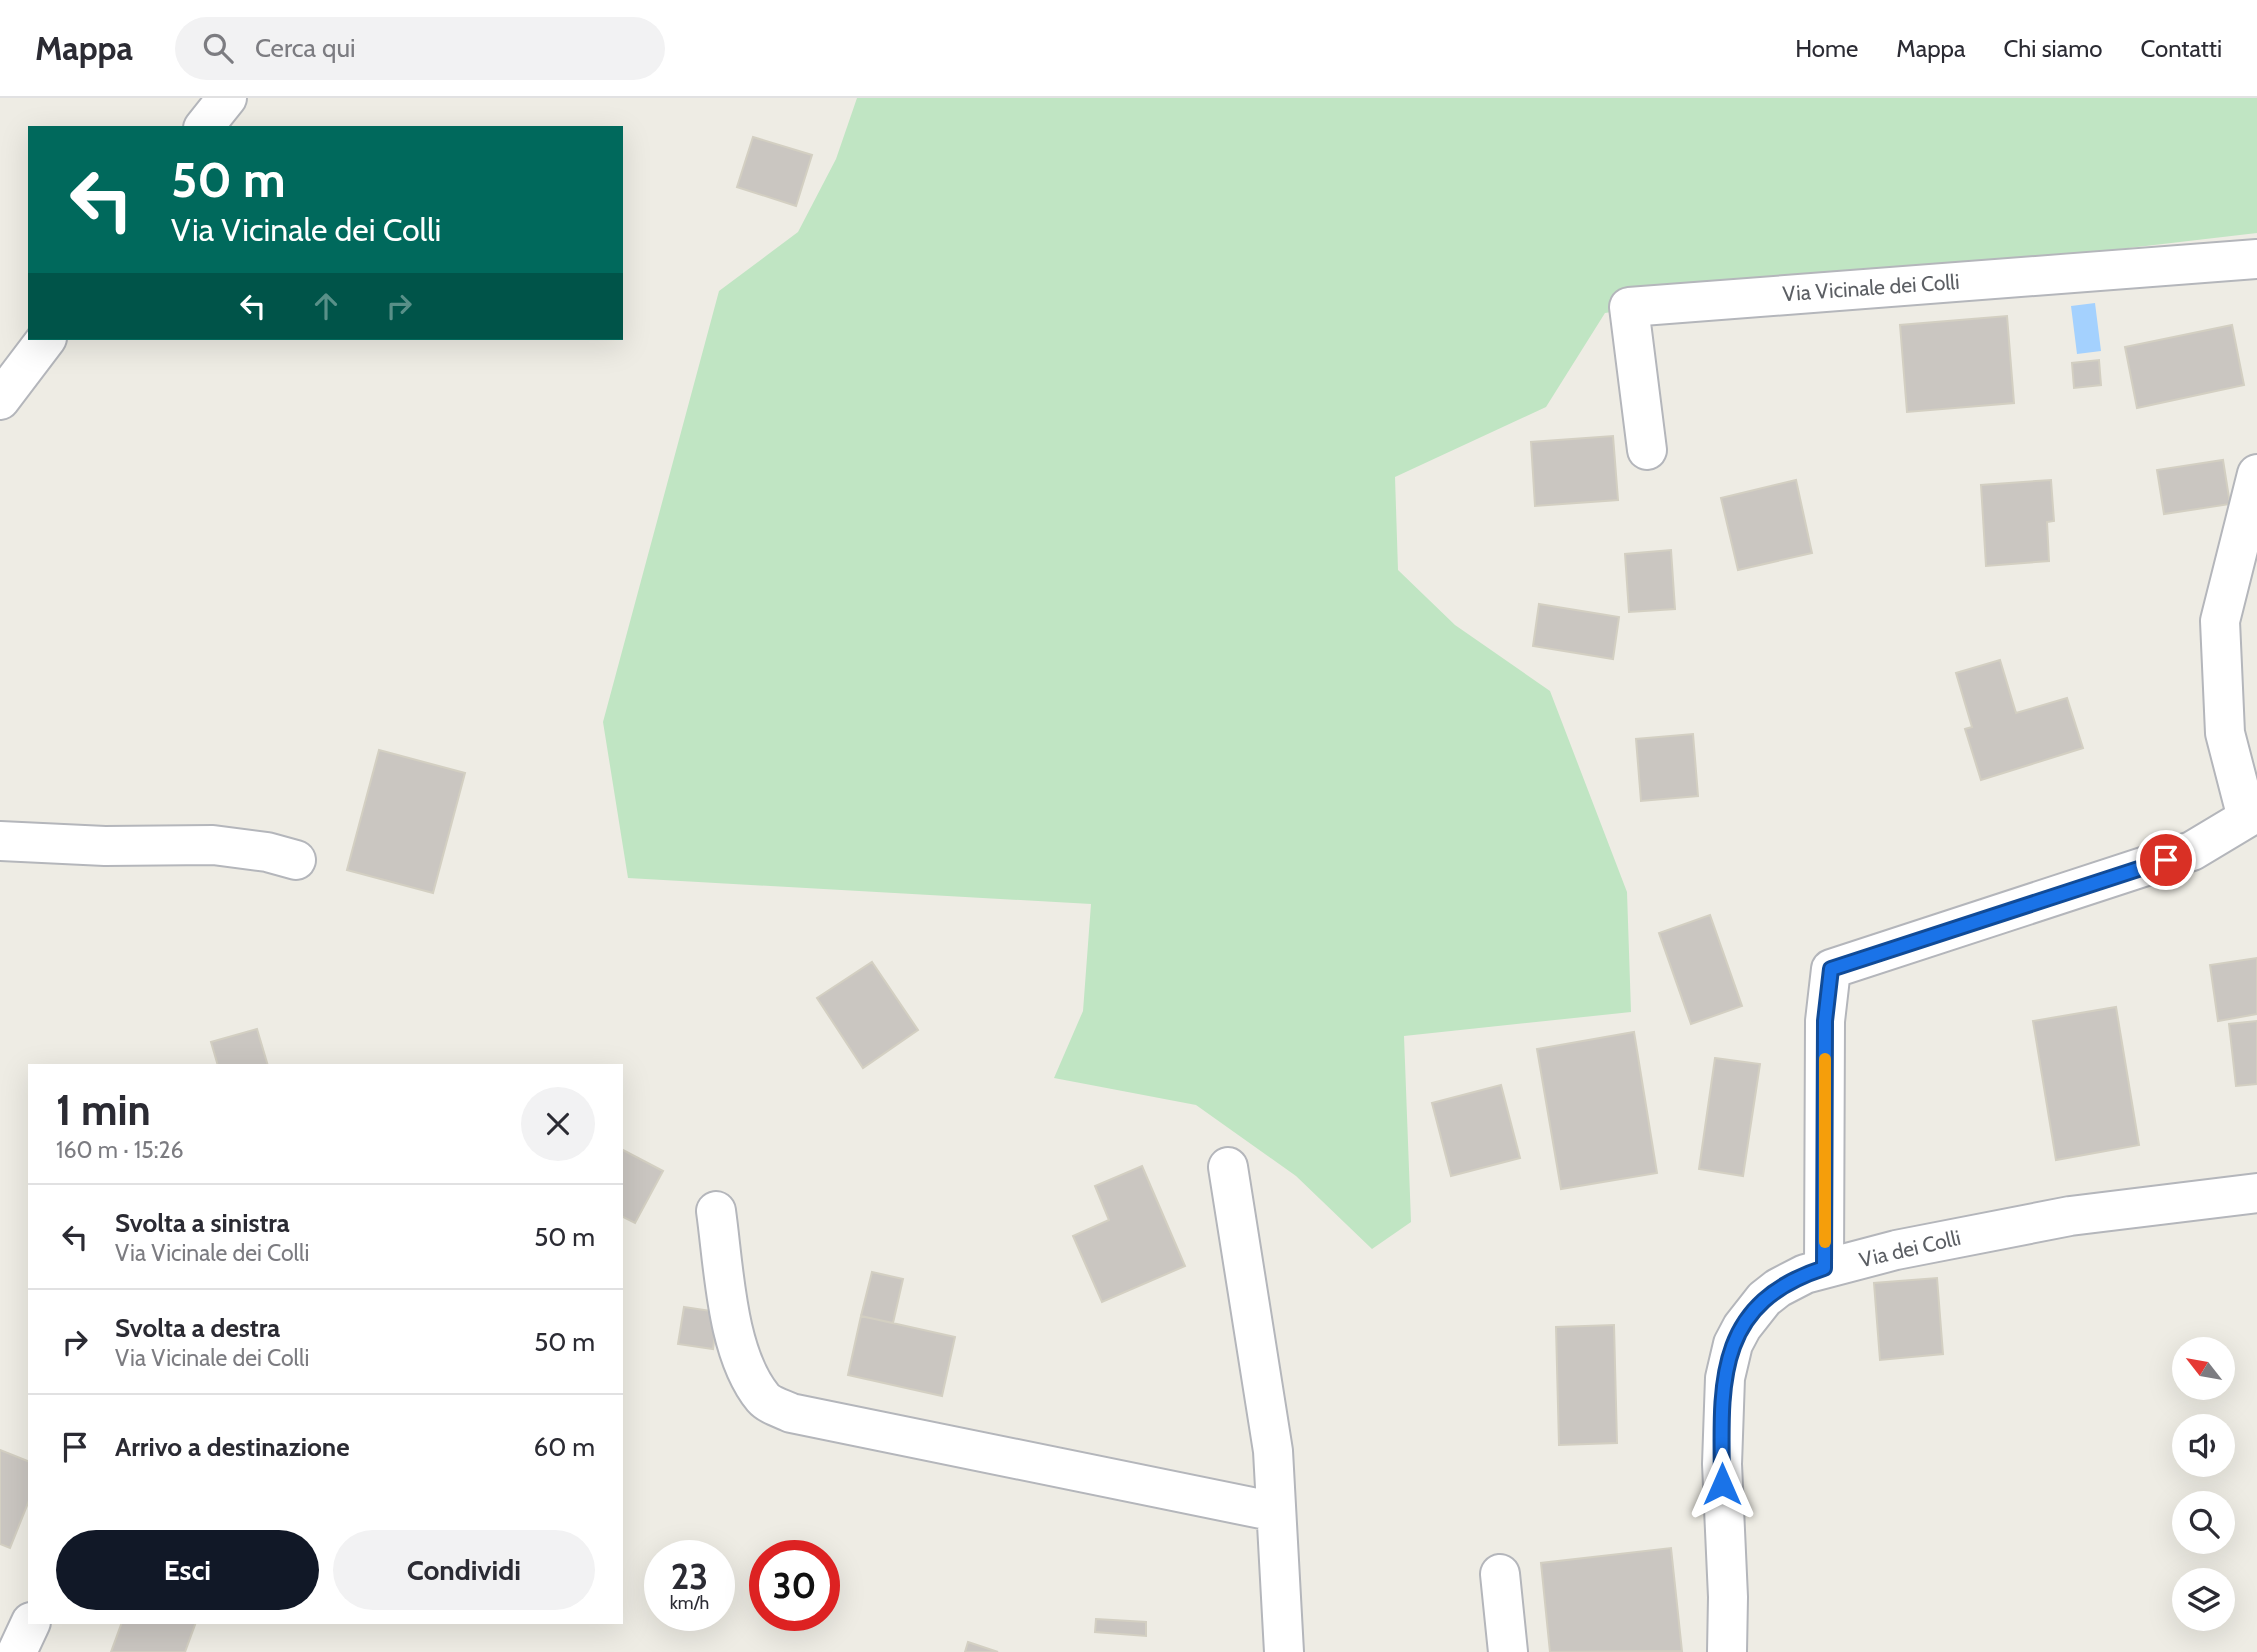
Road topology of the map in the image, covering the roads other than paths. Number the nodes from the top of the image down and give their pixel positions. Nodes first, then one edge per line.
1 (227, 98) edge
2 (205, 126) edge
3 (2257, 259) edge
4 (45, 340) edge
5 (0, 400) edge
6 (1647, 450) dead end
7 (2257, 474) edge
8 (0, 841) edge
9 (296, 860) dead end
10 (1228, 1167) dead end
11 (2257, 1193) edge
12 (716, 1211) dead end
13 (1824, 1268) junction
14 (1276, 1512) junction
15 (1500, 1574) dead end
16 (30, 1624) edge
17 (17, 1652) edge
18 (1284, 1652) edge
19 (1508, 1652) edge
20 (1727, 1652) edge

1 - 2 street
3 - 6 street, Via Vicinale dei Colli
4 - 5 street
7 - 13 street
8 - 9 street
10 - 14 street
11 - 13 street, Via dei Colli
12 - 14 street
13 - 20 street, Via dei Colli
14 - 18 street
15 - 19 street
16 - 17 street

